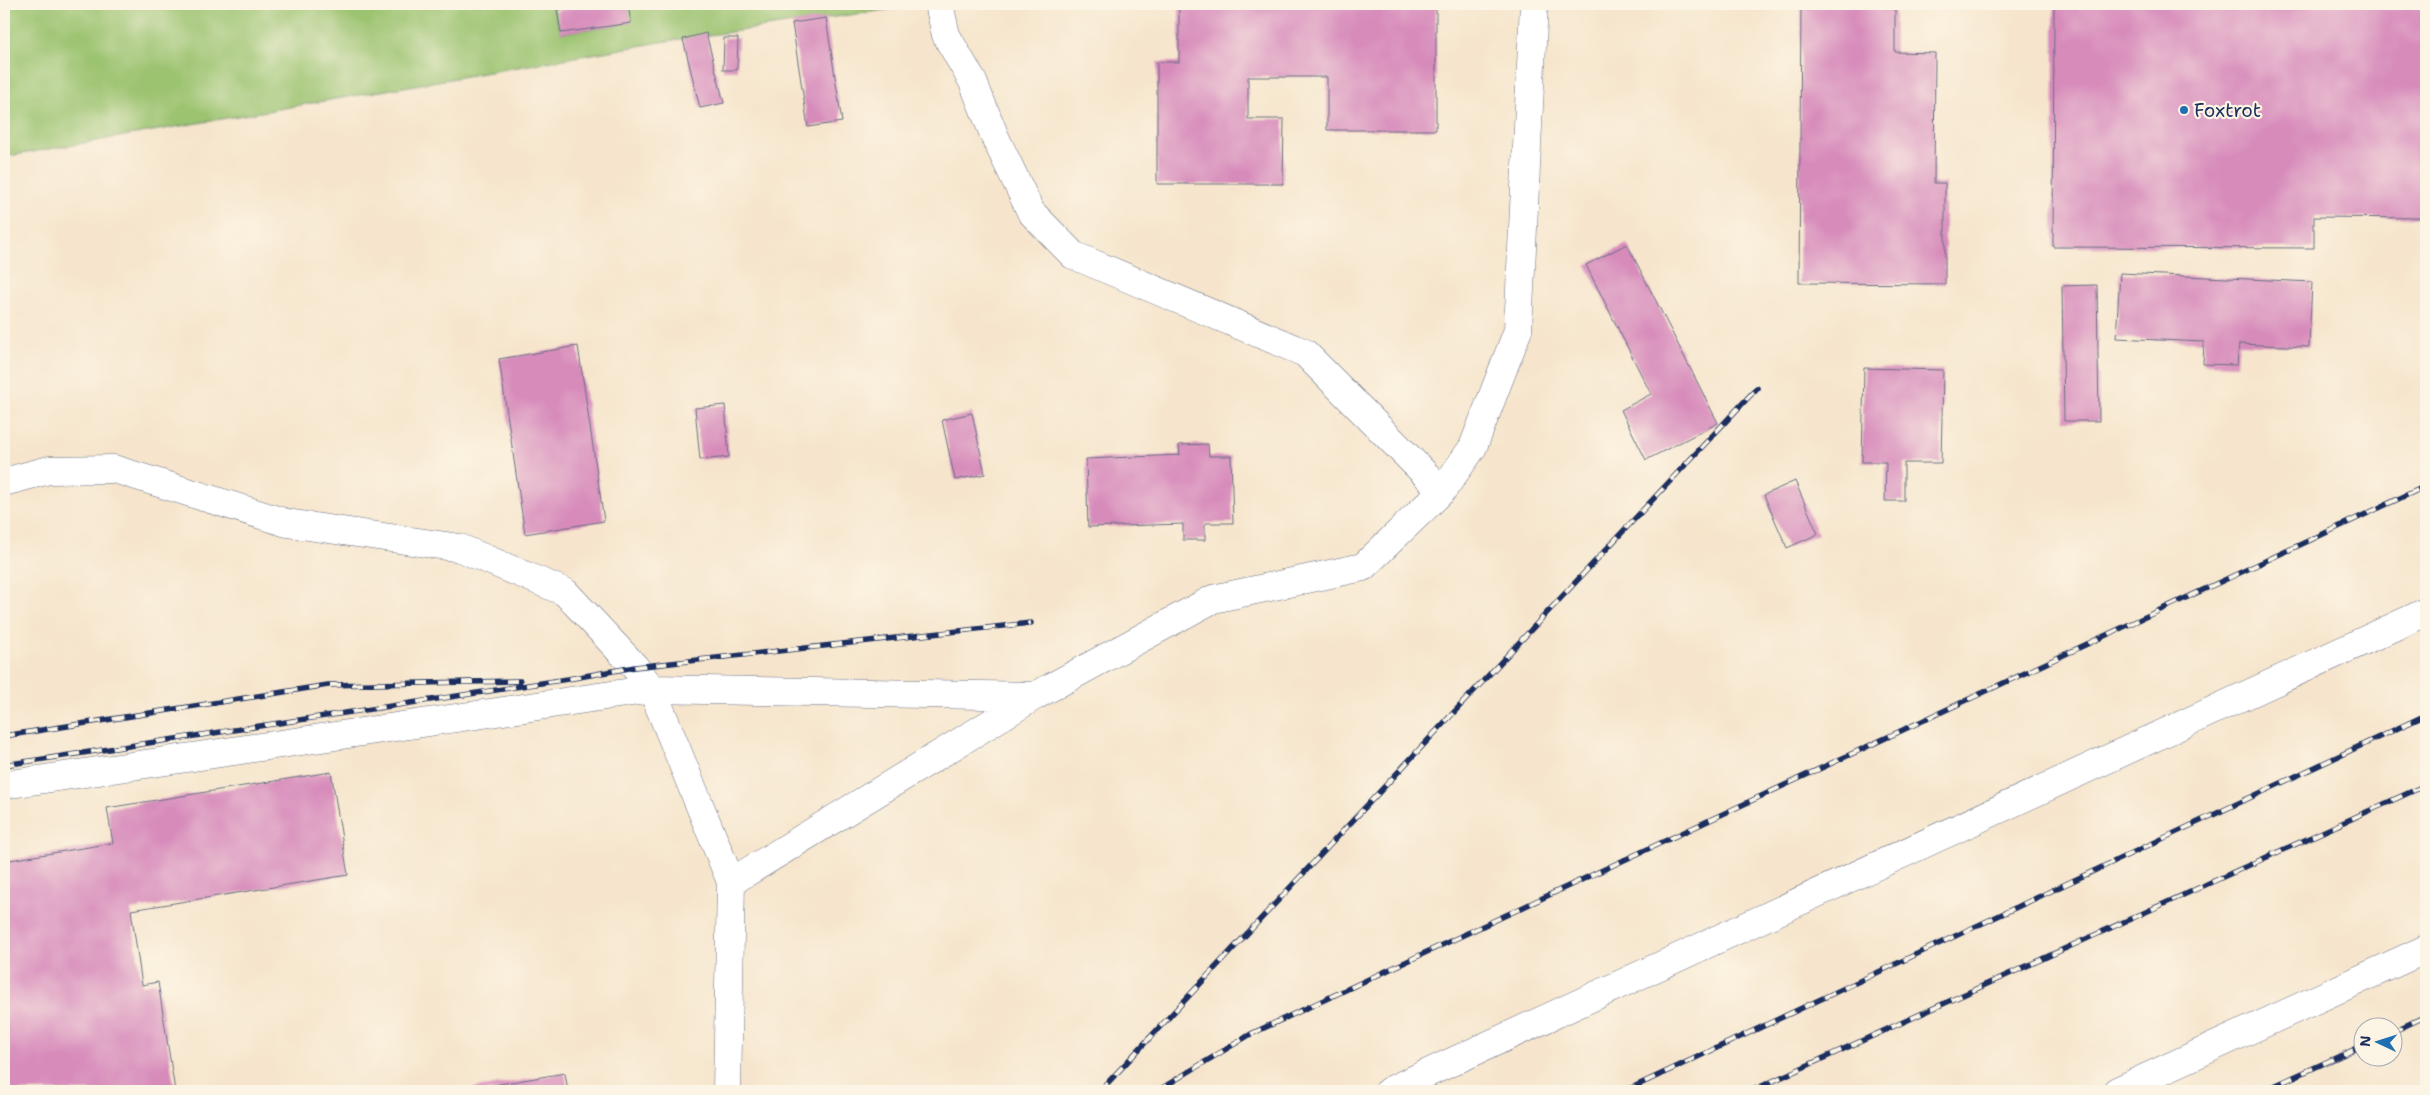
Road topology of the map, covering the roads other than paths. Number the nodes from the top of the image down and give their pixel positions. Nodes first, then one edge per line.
1 (939, 4) edge
2 (1534, 4) edge
3 (4, 482) edge
4 (1442, 491) junction
5 (2426, 612) edge
6 (652, 689) junction
7 (1035, 696) junction
8 (4, 785) edge
9 (731, 882) junction
10 (2426, 949) edge
11 (727, 1091) edge
12 (1389, 1091) edge
13 (2117, 1091) edge

1 - 4 lane
2 - 4 lane
3 - 6 lane
4 - 7 lane
5 - 12 lane
6 - 7 lane
6 - 8 lane
6 - 9 lane
7 - 9 lane
9 - 11 lane
10 - 13 lane

